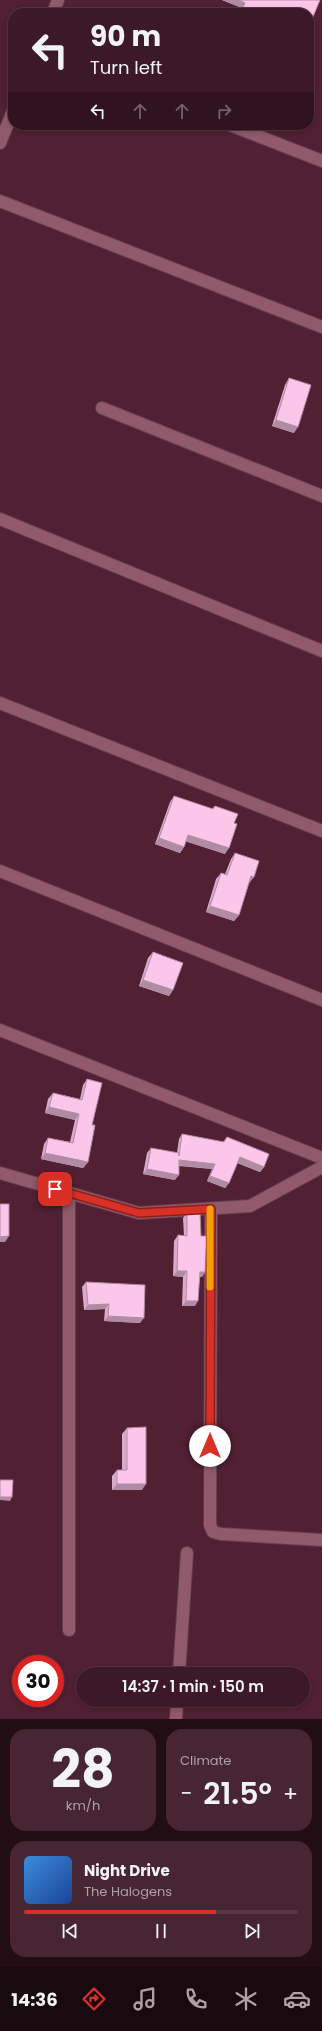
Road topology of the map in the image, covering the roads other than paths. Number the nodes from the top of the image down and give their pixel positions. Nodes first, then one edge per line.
1 (8, 123) edge
2 (243, 130) edge
3 (0, 143) edge
4 (322, 161) edge
5 (0, 201) edge
6 (322, 327) edge
7 (102, 408) dead end
8 (322, 496) edge
9 (0, 519) edge
10 (322, 651) edge
11 (0, 703) edge
12 (322, 831) edge
13 (0, 871) edge
14 (322, 1000) edge
15 (0, 1030) edge
16 (322, 1158) edge
17 (322, 1167) edge
18 (0, 1174) edge
19 (69, 1193) junction
20 (211, 1209) junction
21 (322, 1540) edge
22 (187, 1553) dead end
23 (69, 1630) dead end
24 (179, 1667) edge
25 (177, 1707) edge
26 (176, 1719) edge

1 - 3 street
2 - 4 street
5 - 6 street
7 - 8 street
9 - 10 street
11 - 12 street
13 - 14 street
15 - 16 street
17 - 20 street
18 - 19 street
19 - 20 street
19 - 23 street
20 - 21 street
22 - 24 street
25 - 26 street

